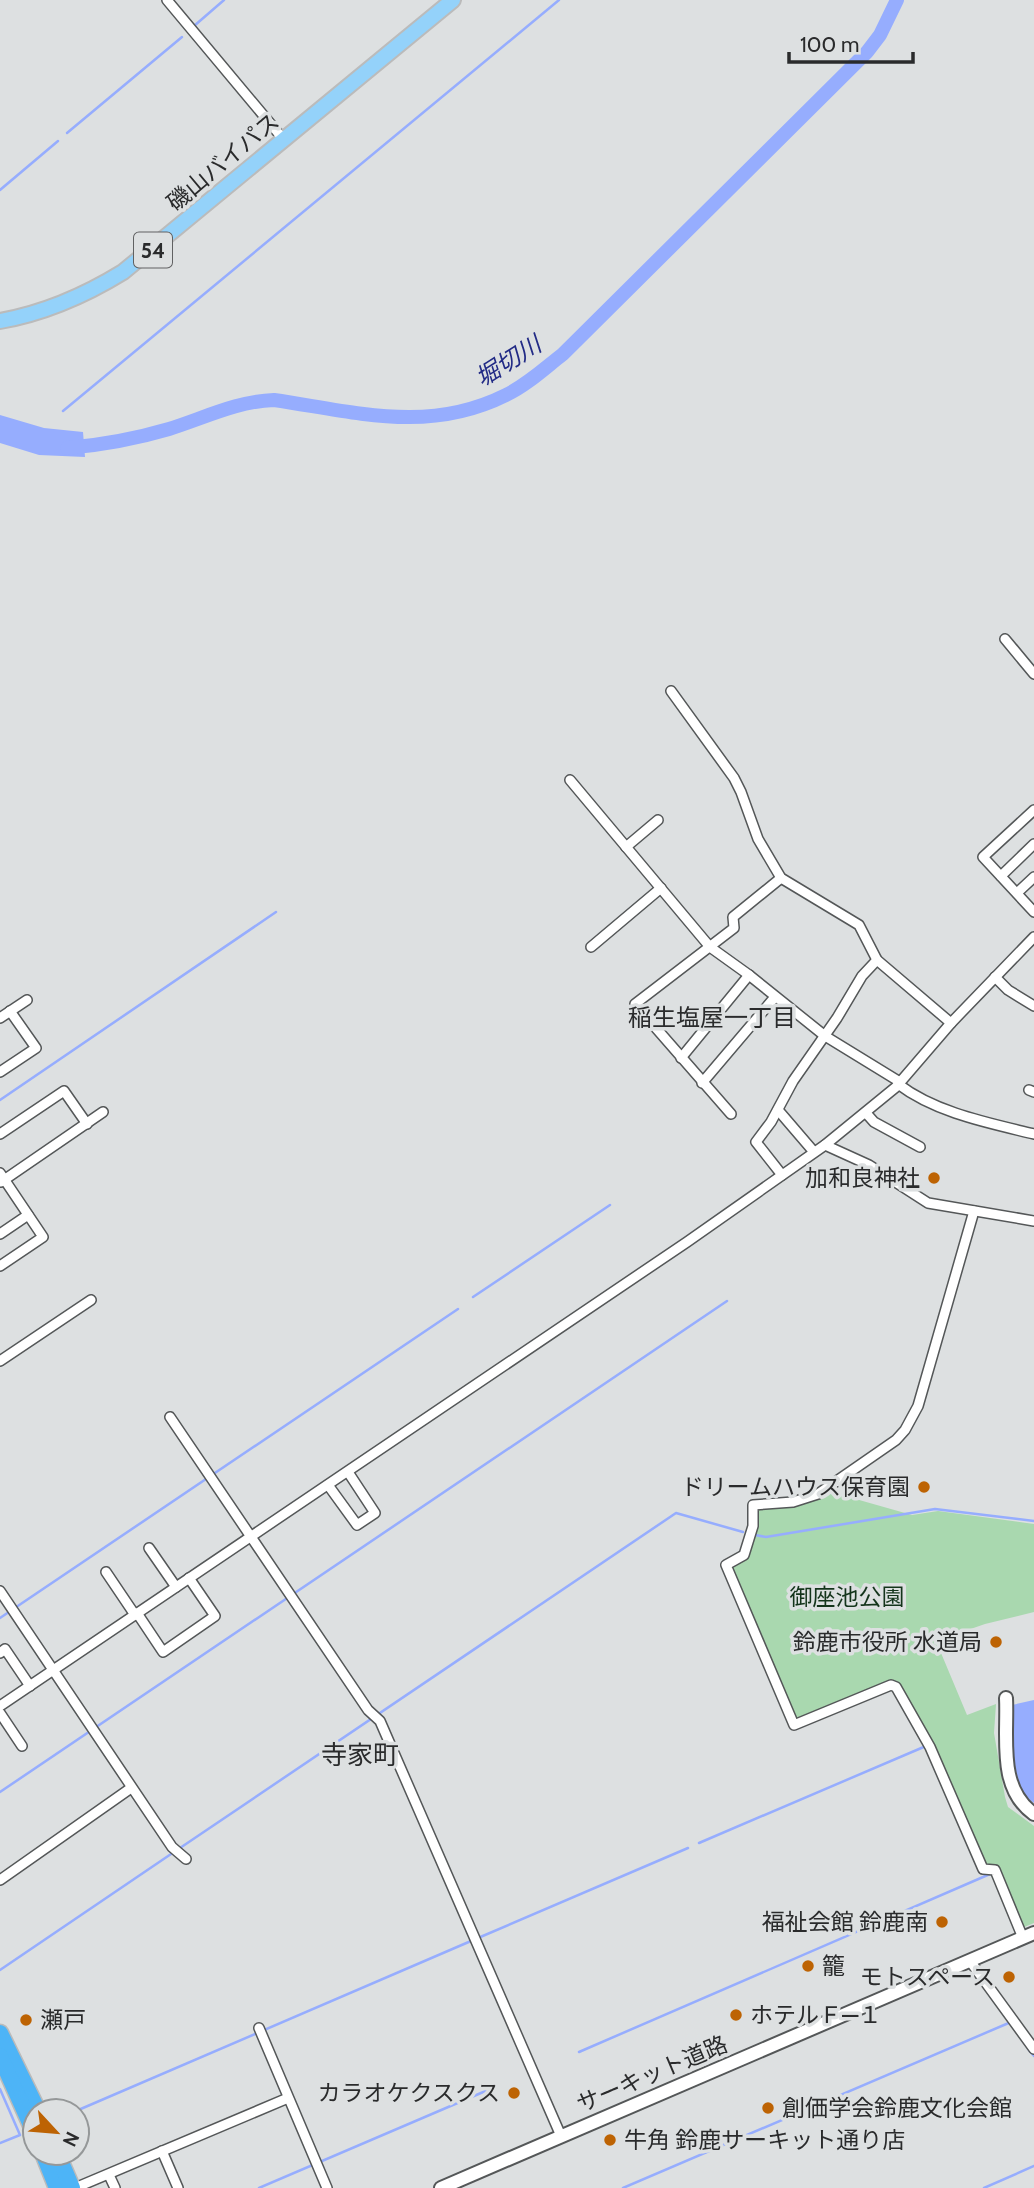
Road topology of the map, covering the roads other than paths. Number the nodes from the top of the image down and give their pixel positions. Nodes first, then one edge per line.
1 (167, 0) edge
2 (453, 0) edge
3 (284, 140) junction
4 (0, 321) edge
5 (1006, 639) dead end
6 (1034, 674) edge
7 (671, 691) dead end
8 (570, 780) dead end
9 (1034, 810) edge
10 (658, 820) dead end
11 (1034, 844) edge
12 (626, 847) junction
13 (1001, 876) junction
14 (1034, 877) edge
15 (781, 878) junction
16 (661, 888) junction
17 (1017, 893) junction
18 (1034, 912) edge
19 (1034, 937) edge
20 (592, 947) dead end
21 (710, 947) junction
22 (877, 960) junction
23 (749, 975) junction
24 (995, 977) junction
25 (775, 997) junction
26 (27, 1000) dead end
27 (1034, 1006) edge
28 (10, 1011) junction
29 (0, 1018) edge
30 (951, 1023) junction
31 (825, 1036) junction
32 (681, 1058) junction
33 (0, 1072) edge
34 (702, 1083) junction
35 (899, 1083) junction
36 (778, 1110) junction
37 (103, 1112) dead end
38 (866, 1113) junction
39 (731, 1114) dead end
40 (87, 1124) junction
41 (1034, 1134) edge
42 (0, 1135) edge
43 (825, 1145) junction
44 (920, 1147) dead end
45 (814, 1152) junction
46 (782, 1175) junction
47 (2, 1179) edge
48 (974, 1211) junction
49 (28, 1215) junction
50 (1034, 1221) edge
51 (0, 1234) edge
52 (0, 1266) edge
53 (92, 1300) dead end
54 (0, 1361) edge
55 (170, 1417) dead end
56 (348, 1472) junction
57 (328, 1485) junction
58 (251, 1536) junction
59 (149, 1548) dead end
60 (106, 1572) dead end
61 (189, 1578) junction
62 (176, 1587) junction
63 (0, 1591) edge
64 (136, 1614) junction
65 (0, 1653) edge
66 (53, 1669) junction
67 (30, 1686) junction
68 (1006, 1698) dead end
69 (0, 1706) edge
70 (0, 1713) edge
71 (22, 1746) dead end
72 (131, 1788) junction
73 (1034, 1814) edge
74 (179, 1853) dead end
75 (0, 1880) edge
76 (1029, 1935) edge
77 (970, 1961) junction
78 (260, 2031) dead end
79 (0, 2033) edge
80 (1033, 2046) edge
81 (0, 2056) edge
82 (31, 2097) edge
83 (288, 2098) junction
84 (21, 2103) edge
85 (561, 2136) junction
86 (162, 2151) junction
87 (49, 2167) edge
88 (63, 2167) edge
89 (109, 2175) junction
90 (57, 2188) edge
91 (73, 2188) edge
92 (115, 2188) edge
93 (178, 2188) edge
94 (327, 2188) edge
95 (440, 2188) edge

1 - 3 street
2 - 3 main road, 磯山バイパス / 54
3 - 4 main road, 磯山バイパス / 54
5 - 6 street
7 - 15 street
8 - 12 street
9 - 13 street
10 - 12 street
11 - 13 street
12 - 16 street
13 - 17 street
14 - 17 street
15 - 21 street
15 - 22 street
16 - 20 street
16 - 21 street
17 - 18 street
19 - 24 street
21 - 23 street
21 - 32 street
22 - 30 street
22 - 31 street
23 - 25 street
23 - 32 street
24 - 27 street
24 - 30 street
25 - 31 street
25 - 34 street
26 - 28 street
28 - 29 street
28 - 33 street
30 - 35 street
31 - 35 street
31 - 36 street
32 - 34 street
34 - 39 street
35 - 38 street
35 - 41 street
36 - 45 street
36 - 46 street
37 - 40 street
38 - 43 street
38 - 44 street
40 - 42 street
40 - 47 street
43 - 45 street
43 - 48 street
45 - 46 street
46 - 56 street
47 - 49 street
48 - 50 street
48 - 76 street
49 - 51 street
49 - 52 street
53 - 54 street
55 - 58 street
56 - 57 street
56 - 57 street
57 - 58 street
58 - 61 street
58 - 85 street
59 - 62 street
60 - 64 street
61 - 62 street
61 - 64 street
62 - 64 street
63 - 66 street
64 - 66 street
65 - 67 street
66 - 67 street
66 - 72 street
67 - 69 street
68 - 73 street
70 - 71 street
72 - 74 street
72 - 75 street
76 - 77 street, サーキット道路
77 - 80 street
77 - 85 street, サーキット道路
78 - 83 street
79 - 82 highway
81 - 84 highway
83 - 86 street
83 - 94 street
85 - 95 street, サーキット道路
86 - 89 street
86 - 93 street
87 - 90 highway
88 - 91 highway
89 - 91 street
89 - 92 street

